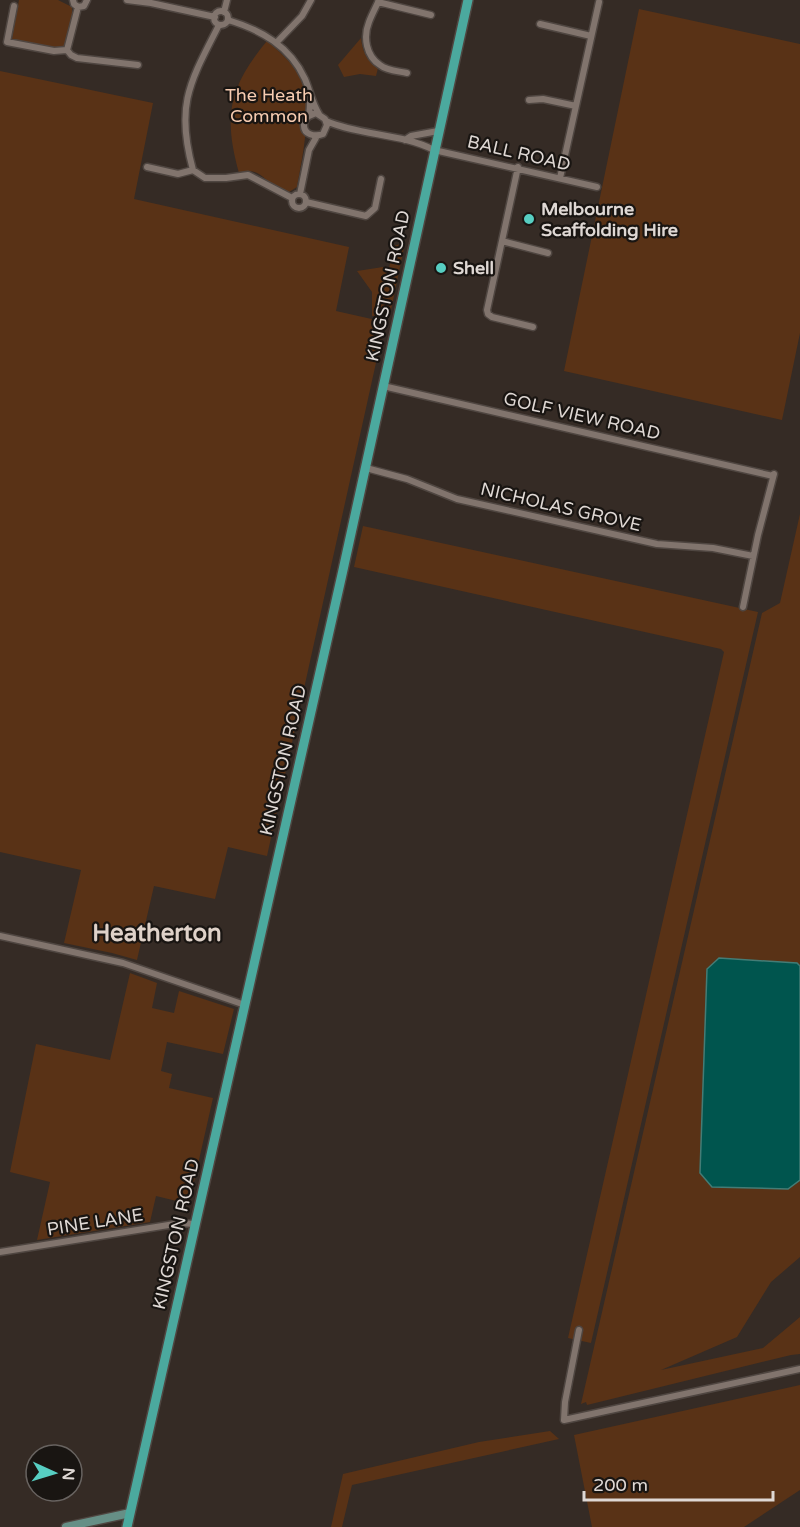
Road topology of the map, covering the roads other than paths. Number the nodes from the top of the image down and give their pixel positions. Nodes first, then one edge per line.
1 (73, 0) edge
2 (87, 0) edge
3 (127, 0) edge
4 (227, 0) edge
5 (311, 0) edge
6 (468, 0) edge
7 (379, 1) edge
8 (598, 2) dead end
9 (14, 6) dead end
10 (78, 7) junction
11 (224, 12) junction
12 (431, 15) dead end
13 (214, 17) junction
14 (228, 20) junction
15 (540, 24) dead end
16 (219, 25) junction
17 (591, 36) junction
18 (278, 42) junction
19 (67, 50) junction
20 (138, 65) dead end
21 (408, 73) dead end
22 (309, 92) junction
23 (529, 100) dead end
24 (576, 106) junction
25 (319, 114) junction
26 (309, 116) junction
27 (326, 121) junction
28 (325, 130) junction
29 (348, 130) junction
30 (438, 131) junction
31 (309, 134) junction
32 (317, 136) junction
33 (405, 140) junction
34 (309, 150) junction
35 (434, 150) junction
36 (147, 167) dead end
37 (518, 167) junction
38 (193, 170) junction
39 (560, 178) junction
40 (381, 179) dead end
41 (597, 187) dead end
42 (300, 194) junction
43 (292, 198) junction
44 (306, 202) junction
45 (502, 241) junction
46 (548, 253) dead end
47 (532, 327) dead end
48 (383, 386) junction
49 (366, 468) junction
50 (753, 556) junction
51 (743, 607) dead end
52 (0, 936) edge
53 (245, 1005) junction
54 (194, 1224) junction
55 (0, 1252) edge
56 (579, 1330) dead end
57 (800, 1369) edge
58 (130, 1513) junction
59 (66, 1527) edge
60 (127, 1527) edge

1 - 10 street
2 - 10 street
3 - 13 street
4 - 11 street
5 - 18 street
6 - 30 main road, KINGSTON ROAD
7 - 12 street
7 - 21 street
8 - 17 street
9 - 19 street
10 - 19 street
11 - 13 street
11 - 14 street
13 - 16 street
14 - 16 street
14 - 18 street
15 - 17 street
16 - 38 street
17 - 24 street
18 - 22 street
19 - 20 street
22 - 25 street
22 - 26 street
23 - 24 street
24 - 39 street
25 - 26 street
25 - 27 street
26 - 31 street
27 - 28 street
27 - 29 street
28 - 29 street
28 - 32 street
29 - 33 street, BALL ROAD
30 - 33 street
30 - 35 main road, KINGSTON ROAD
31 - 32 street
31 - 34 street
32 - 34 street
33 - 35 street, BALL ROAD
34 - 42 street
35 - 37 street, BALL ROAD
35 - 48 main road, KINGSTON ROAD
36 - 38 street
37 - 39 street, BALL ROAD
37 - 45 street
38 - 43 street
39 - 41 street, BALL ROAD
40 - 44 street
42 - 43 street
42 - 44 street
43 - 44 street
45 - 46 street
45 - 47 street
48 - 49 main road, KINGSTON ROAD
48 - 50 street, GOLF VIEW ROAD
49 - 50 street, NICHOLAS GROVE
49 - 53 main road, KINGSTON ROAD
50 - 51 street
52 - 53 street
53 - 54 main road, KINGSTON ROAD
54 - 55 street, PINE LANE
54 - 58 main road, KINGSTON ROAD
56 - 57 street
58 - 59 main road
58 - 60 main road, KINGSTON ROAD

